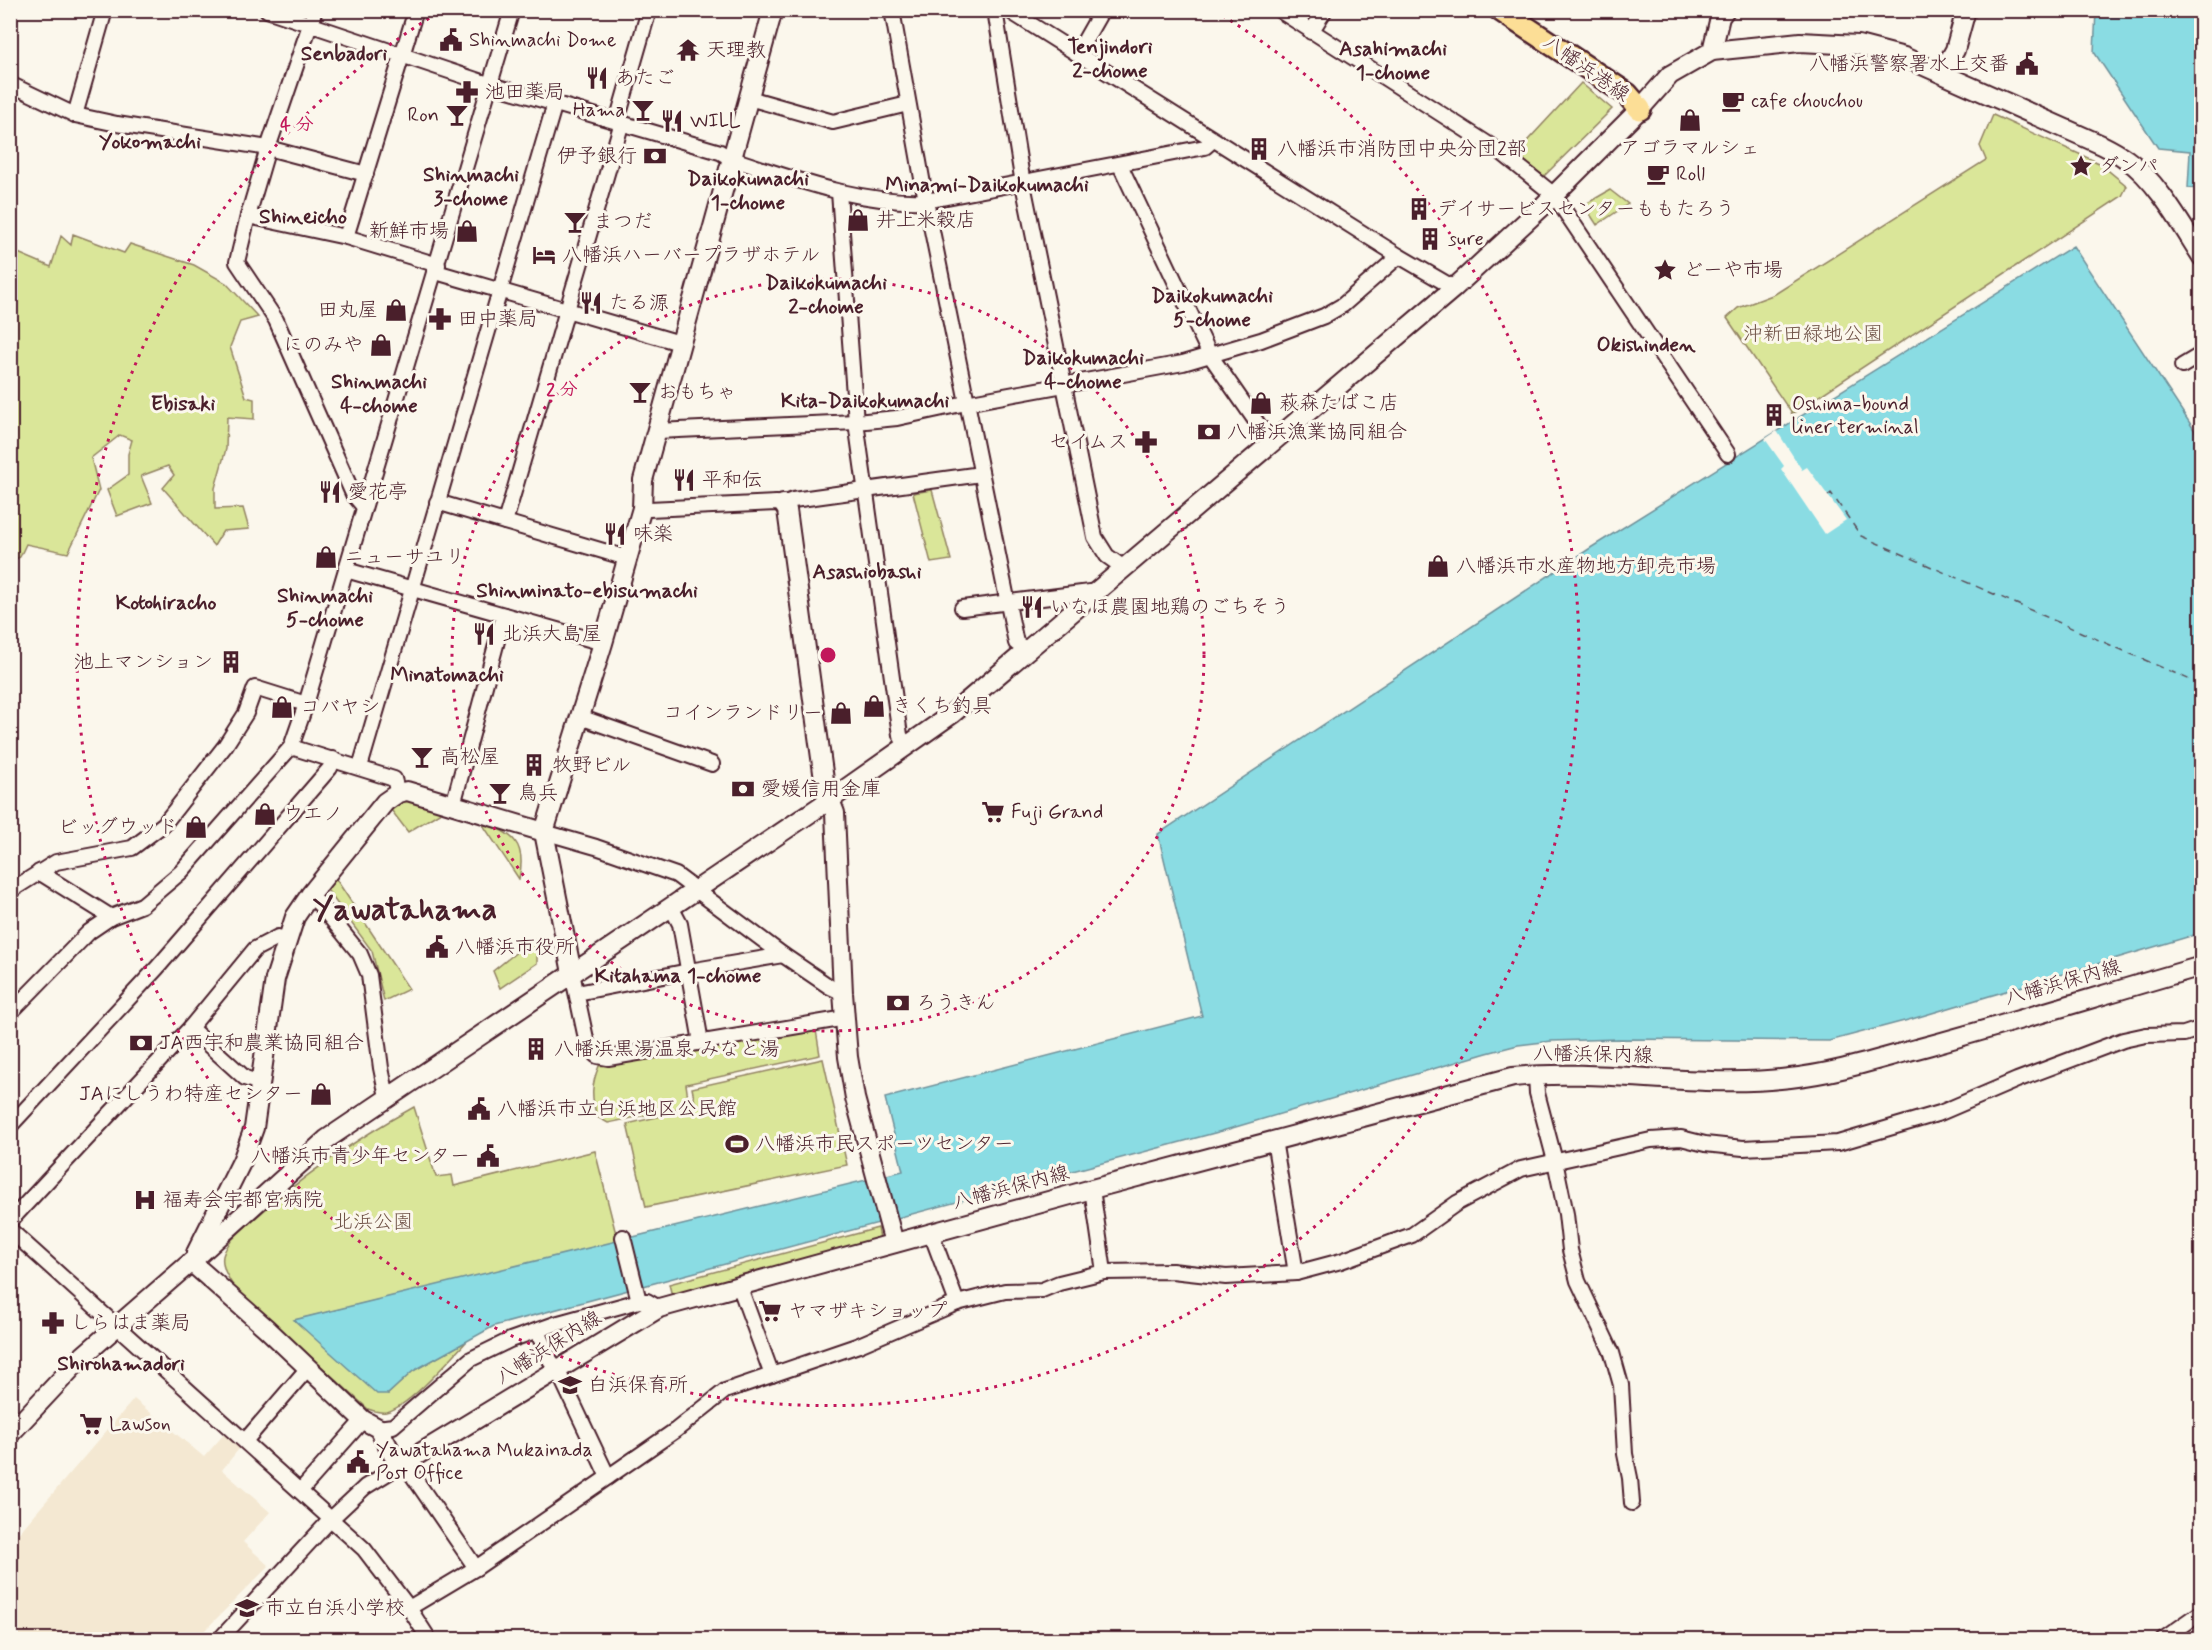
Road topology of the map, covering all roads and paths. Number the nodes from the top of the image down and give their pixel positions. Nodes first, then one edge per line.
1 (105, 10) edge
2 (267, 10) edge
3 (416, 10) edge
4 (512, 10) edge
5 (649, 10) edge
6 (773, 10) edge
7 (892, 10) edge
8 (995, 10) edge
9 (1008, 10) edge
10 (1102, 10) edge
11 (1279, 10) edge
12 (1325, 10) edge
13 (1500, 10) edge
14 (1725, 10) edge
15 (1966, 10) edge
16 (312, 17) edge
17 (1311, 32) junction
18 (1712, 51) junction
19 (1077, 54) junction
20 (402, 57) junction
21 (1942, 73) junction
22 (10, 84) edge
23 (491, 85) junction
24 (749, 98) junction
25 (555, 103) junction
26 (908, 105) junction
27 (1640, 109) junction
28 (75, 115) junction
29 (619, 122) junction
30 (1213, 140) junction
31 (268, 148) junction
32 (732, 159) junction
33 (1120, 165) junction
34 (366, 174) junction
35 (1023, 184) junction
36 (839, 192) junction
37 (1554, 195) junction
38 (926, 201) junction
39 (248, 216) junction
40 (346, 237) junction
41 (1398, 256) junction
42 (2202, 257) edge
43 (437, 268) junction
44 (1454, 288) junction
45 (499, 291) junction
46 (567, 310) junction
47 (680, 344) junction
48 (2202, 354) edge
49 (1209, 355) junction
50 (2182, 366) dead end
51 (1064, 384) junction
52 (966, 403) junction
53 (856, 422) junction
54 (657, 431) junction
55 (1271, 443) junction
56 (1728, 454) dead end
57 (981, 474) junction
58 (865, 490) junction
59 (437, 502) junction
60 (783, 504) junction
61 (364, 507) junction
62 (642, 508) junction
63 (505, 522) junction
64 (627, 558) junction
65 (1124, 568) junction
66 (346, 570) junction
67 (413, 588) junction
68 (1098, 591) junction
69 (1007, 602) junction
70 (962, 608) dead end
71 (504, 615) junction
72 (603, 643) junction
73 (1029, 651) junction
74 (306, 704) junction
75 (580, 717) junction
76 (906, 746) junction
77 (291, 747) junction
78 (333, 759) junction
79 (712, 764) dead end
80 (360, 767) junction
81 (398, 793) junction
82 (831, 799) junction
83 (453, 805) junction
84 (544, 832) junction
85 (39, 872) junction
86 (695, 890) junction
87 (10, 891) edge
88 (310, 895) junction
89 (671, 907) junction
90 (111, 917) junction
91 (286, 939) junction
92 (783, 955) junction
93 (2202, 966) edge
94 (689, 971) junction
95 (572, 973) junction
96 (577, 993) junction
97 (843, 993) junction
98 (10, 1013) edge
99 (846, 1018) junction
100 (190, 1028) junction
101 (2202, 1028) edge
102 (701, 1042) junction
103 (1536, 1075) junction
104 (260, 1083) junction
105 (387, 1097) junction
106 (10, 1126) edge
107 (1274, 1140) junction
108 (1555, 1161) junction
109 (1092, 1189) junction
110 (10, 1221) edge
111 (10, 1230) edge
112 (931, 1233) junction
113 (623, 1237) dead end
114 (894, 1243) junction
115 (191, 1262) junction
116 (1104, 1272) junction
117 (1296, 1274) junction
118 (740, 1286) junction
119 (638, 1296) junction
120 (957, 1303) junction
121 (659, 1308) junction
122 (117, 1327) junction
123 (537, 1331) junction
124 (308, 1368) junction
125 (557, 1369) junction
126 (772, 1375) junction
127 (371, 1424) junction
128 (13, 1427) edge
129 (245, 1441) junction
130 (402, 1464) junction
131 (608, 1477) junction
132 (301, 1490) junction
133 (1632, 1503) dead end
134 (332, 1518) junction
135 (476, 1568) junction
136 (409, 1608) junction
137 (2202, 1612) edge
138 (219, 1640) edge
139 (424, 1640) edge
140 (2162, 1640) edge

1 - 28 street
2 - 16 street
3 - 20 street
4 - 23 street
5 - 29 street
6 - 24 street
7 - 26 street
8 - 35 street
9 - 19 street
10 - 19 street
11 - 17 street
12 - 17 street
13 - 27 main road, 八幡浜港線
14 - 18 street
15 - 21 street
16 - 20 street
16 - 31 street
17 - 37 street
18 - 21 street
18 - 27 street
19 - 30 street
20 - 23 street
20 - 34 street
21 - 42 street
22 - 28 street
23 - 25 street
23 - 43 street
24 - 26 street
24 - 32 street
25 - 29 street
25 - 45 street
26 - 38 street
27 - 37 street
28 - 31 street
29 - 32 street
29 - 46 street
30 - 33 street
30 - 41 street
31 - 34 street
31 - 39 street
32 - 36 street
32 - 47 street
33 - 35 street
33 - 49 street
34 - 40 street
35 - 38 street
35 - 51 street
36 - 38 street
36 - 53 street
37 - 44 street
37 - 56 street
38 - 52 street
39 - 40 street
39 - 61 street
40 - 43 street
41 - 44 street
41 - 49 street
43 - 45 street
43 - 61 street
44 - 55 street
45 - 46 street
45 - 59 street
46 - 47 street
46 - 63 street
47 - 54 street
48 - 50 street
49 - 51 street
49 - 55 street
51 - 52 street
51 - 65 street
52 - 53 street
52 - 57 street
53 - 54 street
53 - 58 street
54 - 62 street
55 - 65 street
57 - 58 street
57 - 69 street
58 - 60 street
58 - 76 street
59 - 63 street
59 - 67 street
60 - 62 street
60 - 82 street
61 - 66 street
62 - 64 street
63 - 64 street
64 - 72 street
65 - 68 street
66 - 67 street
66 - 74 street
67 - 71 street
67 - 80 street
68 - 69 street
68 - 73 street
69 - 70 street
69 - 73 street
71 - 72 street
71 - 83 street
72 - 75 street
73 - 76 street
74 - 77 street
74 - 85 street
75 - 79 street
75 - 84 street
76 - 82 street
77 - 78 street
77 - 90 street
78 - 80 street
78 - 106 street
80 - 81 street
81 - 83 street
81 - 88 street
82 - 86 street
82 - 97 street
83 - 84 street
84 - 86 street
84 - 95 street
85 - 87 street
85 - 90 street
86 - 89 street
86 - 92 street
88 - 91 street
88 - 105 street
89 - 94 street
89 - 95 street
90 - 98 street
91 - 100 street
91 - 104 street
92 - 94 street
92 - 97 street
93 - 103 street, 八幡浜保内線
94 - 96 street
94 - 102 street
95 - 96 street
95 - 105 street
96 - 102 street
97 - 99 street
99 - 102 street
99 - 114 street
100 - 104 street
100 - 110 street
101 - 108 street
103 - 107 street, 八幡浜保内線
103 - 108 street
104 - 115 street
105 - 115 street
107 - 109 street, 八幡浜保内線
107 - 117 street
108 - 117 street
108 - 133 street
109 - 112 street, 八幡浜保内線
109 - 116 street
111 - 122 street
112 - 114 street, 八幡浜保内線
112 - 120 street
113 - 119 street
114 - 118 street, 八幡浜保内線
115 - 122 street
115 - 124 street
116 - 117 street
116 - 120 street
118 - 121 street, 八幡浜保内線
118 - 126 street
119 - 121 street
119 - 123 street
120 - 126 street
121 - 125 street, 八幡浜保内線
122 - 128 street
122 - 129 street
123 - 125 street
123 - 127 street
124 - 127 street
124 - 129 street
125 - 130 street, 八幡浜保内線
125 - 131 street
126 - 131 street
127 - 130 street
127 - 132 street
129 - 132 street
130 - 134 street
130 - 135 street
131 - 135 street
132 - 134 street
134 - 136 street
134 - 138 street
135 - 136 street
136 - 139 street
137 - 140 street

